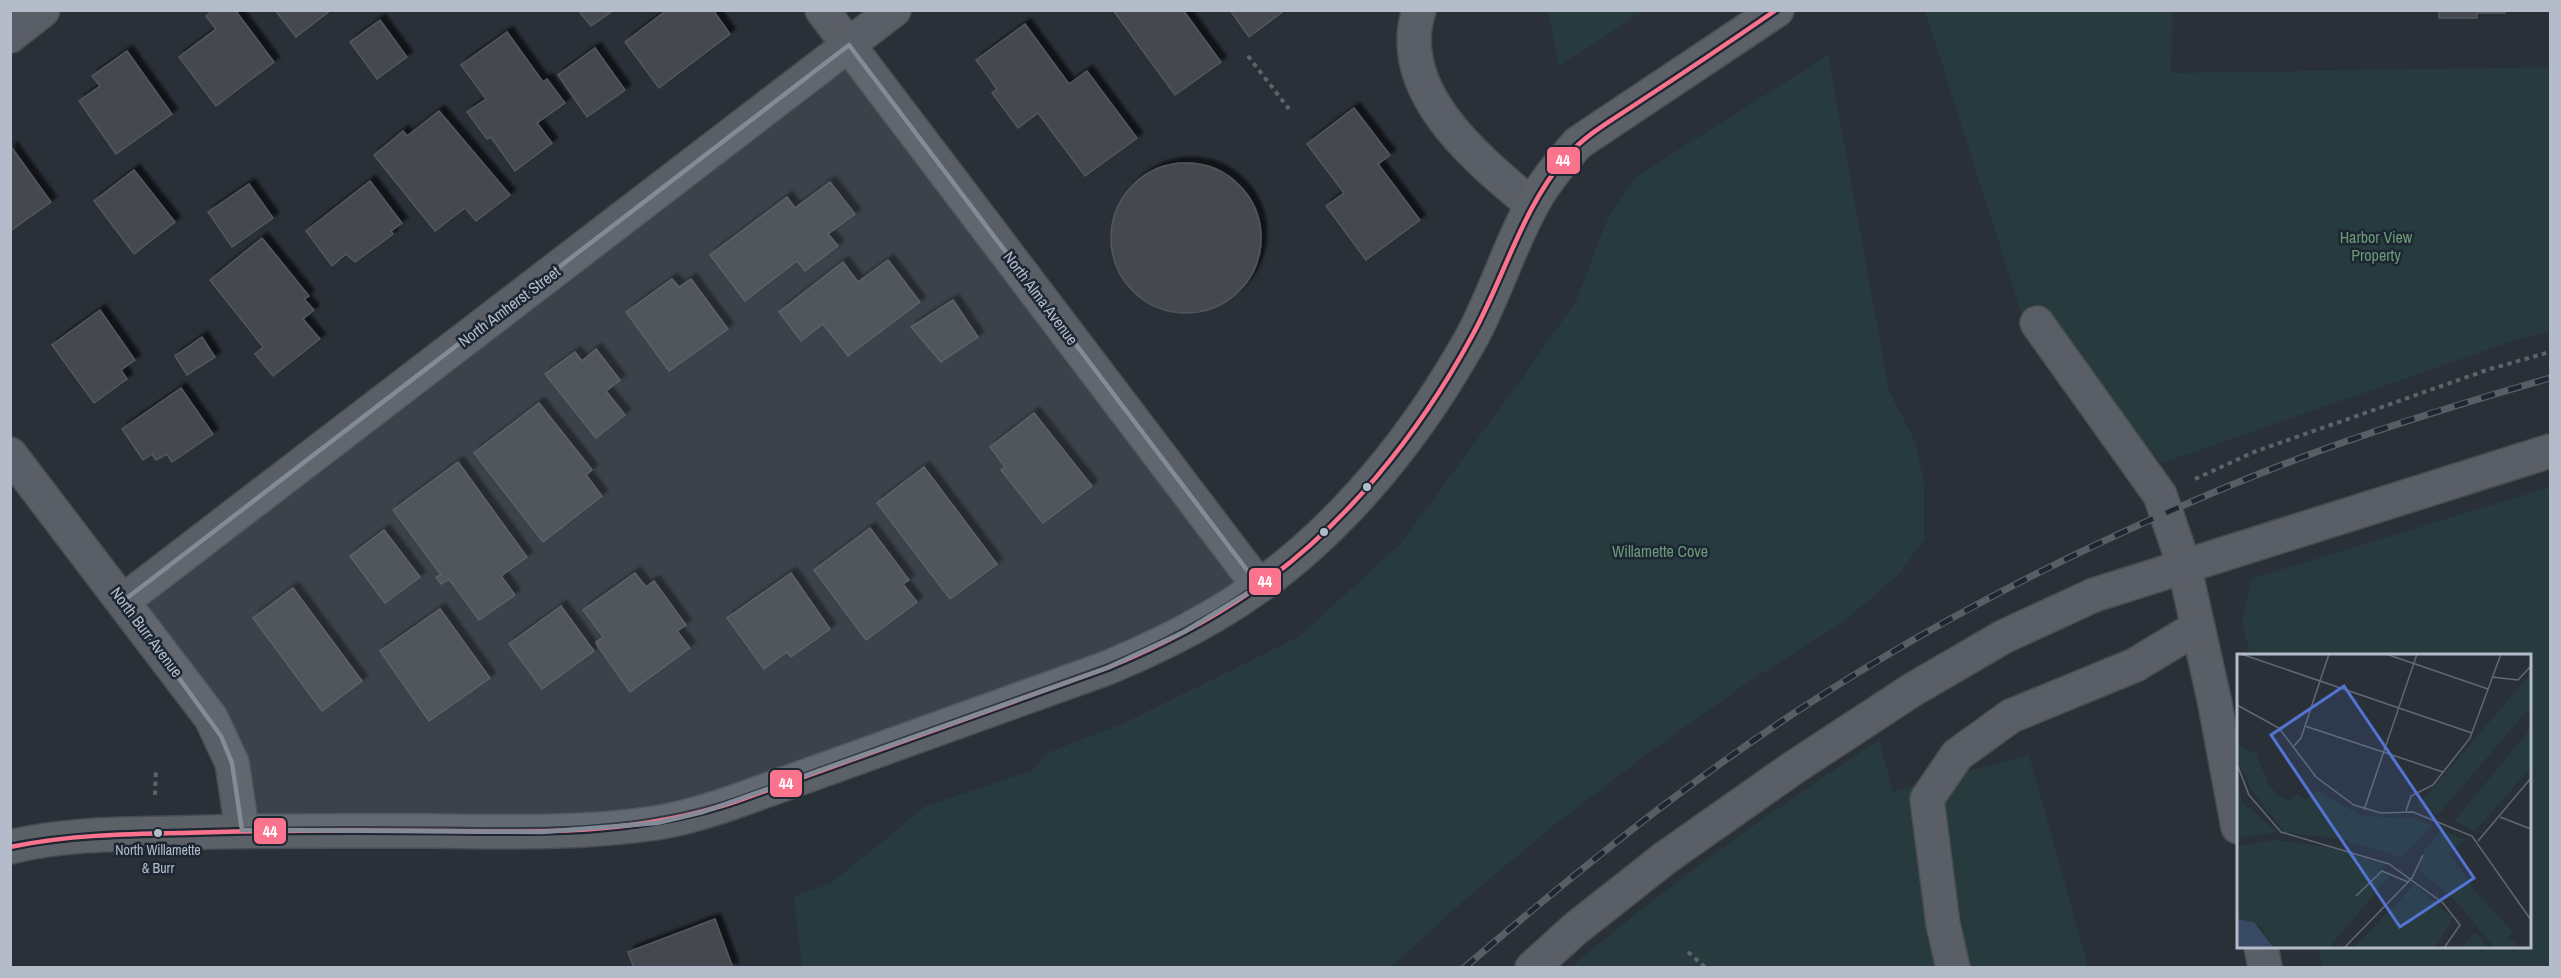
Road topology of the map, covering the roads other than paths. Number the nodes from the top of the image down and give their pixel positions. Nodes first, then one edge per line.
1 (43, 10) edge
2 (822, 10) edge
3 (894, 10) edge
4 (1419, 10) edge
5 (1777, 10) edge
6 (10, 36) edge
7 (849, 45) junction
8 (1532, 205) junction
9 (2037, 323) dead end
10 (2550, 451) edge
11 (10, 454) edge
12 (2184, 565) junction
13 (1259, 586) junction
14 (123, 601) junction
15 (2198, 627) junction
16 (2237, 821) edge
17 (242, 830) junction
18 (10, 847) edge
19 (2261, 948) edge
20 (1532, 968) edge
21 (1953, 968) edge
22 (2265, 968) edge

1 - 6 street
2 - 7 street, North Alma Avenue
3 - 7 street, North Amherst Street
4 - 8 street
5 - 8 main road
7 - 13 street, North Alma Avenue
7 - 14 street, North Amherst Street
8 - 13 main road
9 - 12 street
10 - 12 street
11 - 14 street, North Burr Avenue
12 - 15 street
12 - 20 street
13 - 17 main road
14 - 17 street, North Burr Avenue
15 - 16 street
15 - 21 street
17 - 18 main road
19 - 22 street

